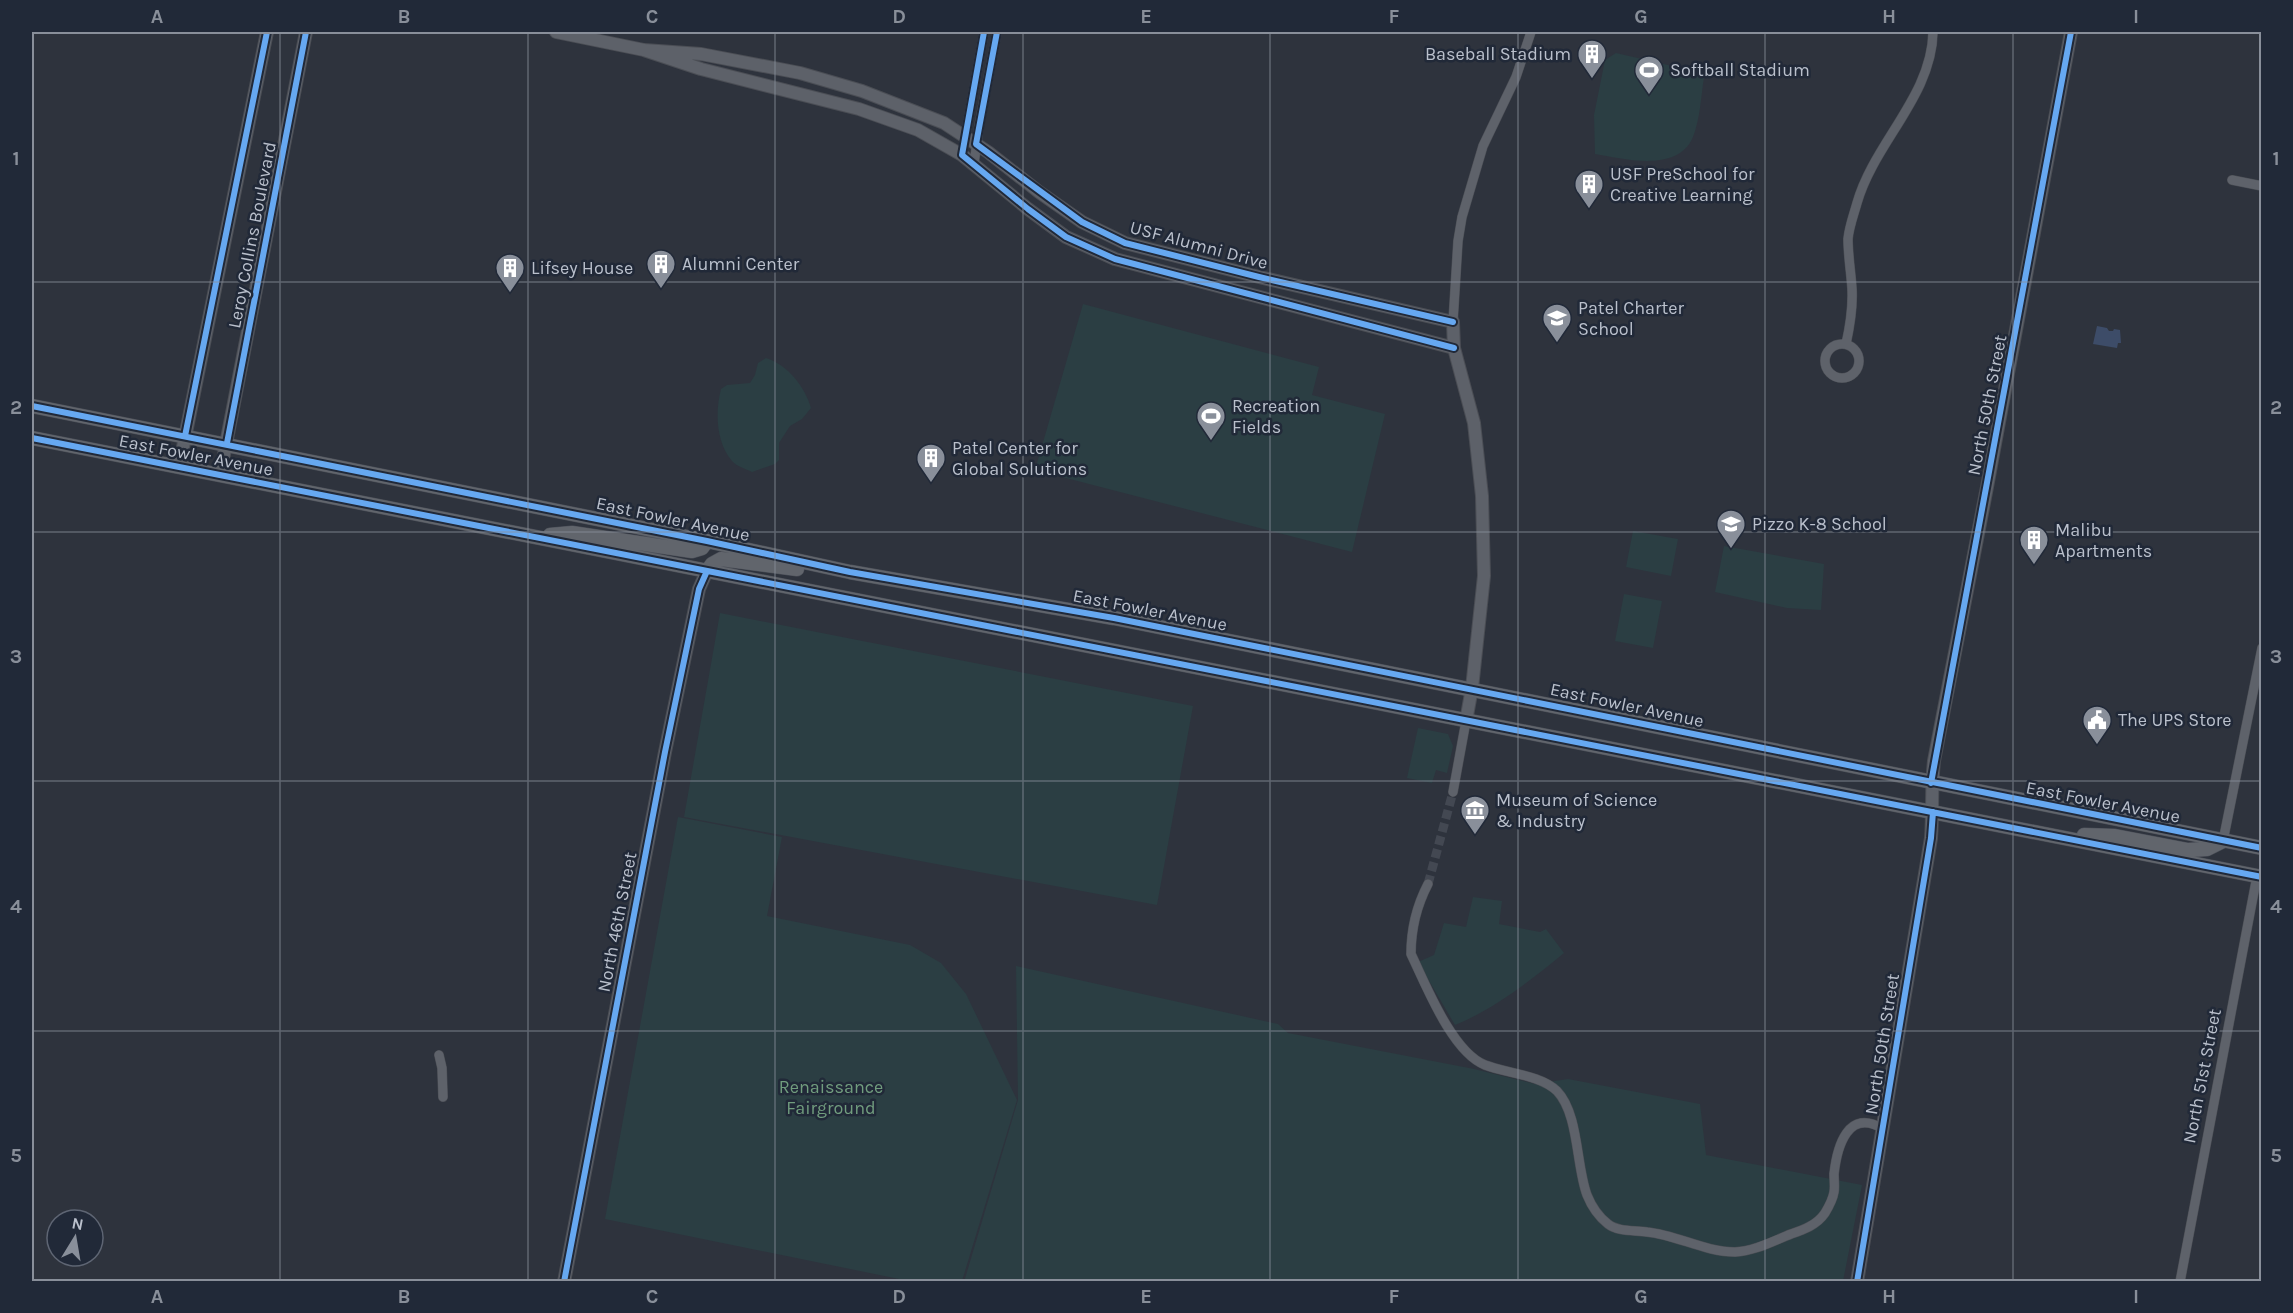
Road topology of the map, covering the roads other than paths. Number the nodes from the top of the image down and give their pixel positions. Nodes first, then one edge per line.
1 (267, 32) edge
2 (306, 32) edge
3 (556, 32) edge
4 (984, 32) edge
5 (997, 32) edge
6 (1531, 32) edge
7 (1933, 32) edge
8 (2071, 32) edge
9 (644, 50) junction
10 (964, 136) junction
11 (976, 144) junction
12 (962, 155) junction
13 (974, 164) junction
14 (2232, 180) dead end
15 (2262, 186) edge
16 (1453, 322) junction
17 (1846, 344) dead end
18 (1454, 348) junction
19 (32, 406) edge
20 (185, 436) junction
21 (32, 438) edge
22 (227, 443) junction
23 (179, 467) junction
24 (220, 475) junction
25 (539, 537) junction
26 (707, 541) junction
27 (708, 571) junction
28 (849, 572) junction
29 (2262, 648) edge
30 (1472, 688) junction
31 (1466, 721) junction
32 (1931, 783) junction
33 (1452, 792) tunnel mouth
34 (1933, 812) junction
35 (2034, 832) junction
36 (2223, 841) junction
37 (2262, 848) edge
38 (2260, 875) edge
39 (1428, 884) tunnel mouth
40 (439, 1055) dead end
41 (442, 1097) dead end
42 (1883, 1129) junction
43 (564, 1281) edge
44 (1857, 1281) edge
45 (2180, 1281) edge

1 - 20 street, Leroy Collins Boulevard
2 - 22 street, Leroy Collins Boulevard
3 - 9 street, USF Alumni Drive
4 - 10 street
5 - 11 street
6 - 16 street
7 - 17 street
8 - 32 street, North 50th Street
9 - 10 street, USF Alumni Drive
9 - 12 street, USF Alumni Drive
10 - 11 street, USF Alumni Drive
10 - 12 street
11 - 13 street
11 - 16 street, USF Alumni Drive
12 - 13 street, USF Alumni Drive
13 - 18 street, USF Alumni Drive
14 - 15 street
16 - 18 street
18 - 30 street
19 - 20 main road, East Fowler Avenue
20 - 22 main road, East Fowler Avenue
20 - 23 street, Leroy Collins Boulevard
21 - 23 main road, East Fowler Avenue
22 - 24 street, Leroy Collins Boulevard
22 - 26 main road, East Fowler Avenue
23 - 24 main road, East Fowler Avenue
24 - 25 main road, East Fowler Avenue
25 - 26 main road
25 - 27 main road, East Fowler Avenue
26 - 28 main road, East Fowler Avenue
27 - 28 main road
27 - 31 main road, East Fowler Avenue
27 - 43 street, North 46th Street
28 - 30 main road, East Fowler Avenue
29 - 36 street
30 - 31 street
30 - 32 main road, East Fowler Avenue
31 - 33 street
31 - 34 main road, East Fowler Avenue
32 - 34 street, North 50th Street
32 - 36 main road, East Fowler Avenue
34 - 35 main road, East Fowler Avenue
34 - 42 street, North 50th Street
35 - 36 main road
35 - 38 main road, East Fowler Avenue
36 - 37 main road, East Fowler Avenue
38 - 45 street, North 51st Street
39 - 42 street
40 - 41 street
42 - 44 street, North 50th Street

